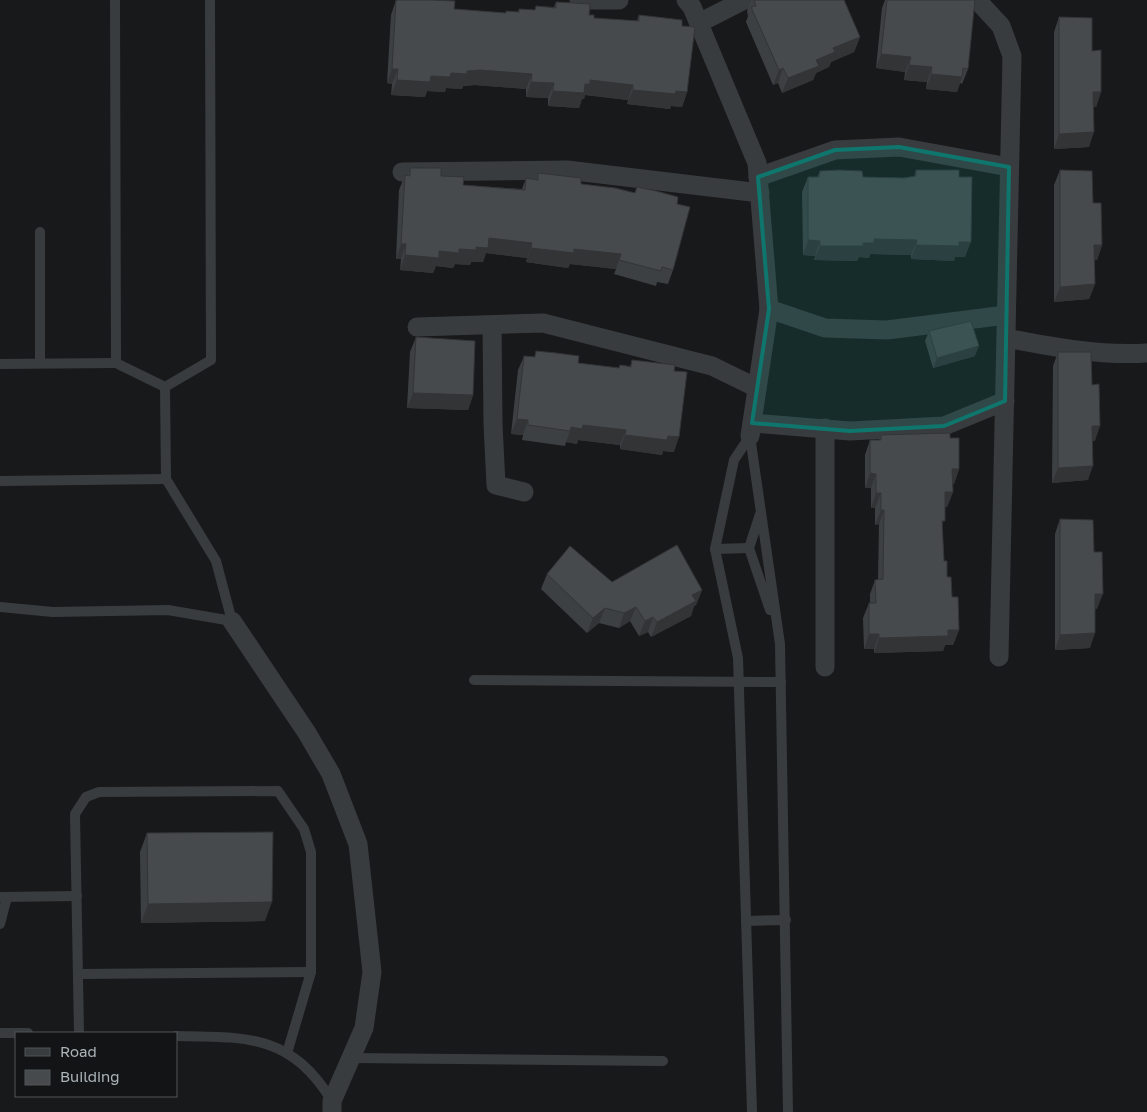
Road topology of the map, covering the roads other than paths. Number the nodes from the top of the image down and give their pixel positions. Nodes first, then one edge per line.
1 (115, 0) edge
2 (210, 0) edge
3 (579, 0) edge
4 (620, 0) edge
5 (686, 0) edge
6 (744, 0) edge
7 (978, 0) edge
8 (699, 23) junction
9 (1009, 167) junction
10 (402, 172) dead end
11 (759, 185) junction
12 (40, 232) dead end
13 (769, 309) junction
14 (1006, 315) junction
15 (492, 324) junction
16 (417, 327) dead end
17 (1006, 338) junction
18 (1147, 353) edge
19 (40, 363) junction
20 (116, 363) junction
21 (0, 364) edge
22 (165, 387) junction
23 (758, 388) junction
24 (1005, 401) junction
25 (825, 428) junction
26 (751, 429) junction
27 (166, 479) junction
28 (0, 482) edge
29 (524, 492) dead end
30 (761, 512) junction
31 (749, 548) junction
32 (715, 549) junction
33 (0, 607) edge
34 (232, 621) junction
35 (778, 634) junction
36 (999, 657) dead end
37 (824, 667) dead end
38 (474, 680) dead end
39 (739, 681) junction
40 (781, 682) junction
41 (77, 896) junction
42 (3, 897) edge
43 (786, 920) junction
44 (746, 921) junction
45 (0, 924) edge
46 (311, 972) junction
47 (78, 974) junction
48 (79, 1032) edge
49 (0, 1033) edge
50 (15, 1033) edge
51 (178, 1036) edge
52 (287, 1053) junction
53 (351, 1058) junction
54 (663, 1060) dead end
55 (788, 1099) junction
56 (332, 1106) edge
57 (752, 1112) edge
58 (788, 1112) edge
59 (792, 1112) edge

1 - 20 lane
2 - 22 lane
3 - 4 street
5 - 8 street
6 - 8 street
7 - 9 street
8 - 11 street
9 - 11 street
9 - 14 street
10 - 11 street
11 - 13 street
12 - 19 lane
13 - 14 street
13 - 23 street
14 - 17 street
15 - 16 street
15 - 23 street
15 - 29 street
17 - 18 street
17 - 24 street
19 - 20 lane
19 - 21 lane
20 - 22 lane
22 - 27 lane
23 - 26 street
24 - 25 street
24 - 36 street
25 - 26 street
25 - 37 street
26 - 30 lane
26 - 32 lane
27 - 28 lane
27 - 34 lane
30 - 31 lane
30 - 35 lane
31 - 32 lane
31 - 35 lane
32 - 39 lane
33 - 34 lane
34 - 53 street
35 - 40 lane
38 - 39 lane
39 - 40 lane
39 - 44 lane
40 - 43 lane
41 - 42 lane
41 - 46 lane
41 - 47 lane
42 - 45 lane
43 - 44 lane
43 - 55 lane
44 - 57 lane
46 - 47 lane
46 - 52 lane
47 - 48 lane
49 - 50 lane
51 - 52 lane
52 - 56 lane
53 - 54 lane
53 - 56 street
55 - 58 lane
55 - 59 lane

